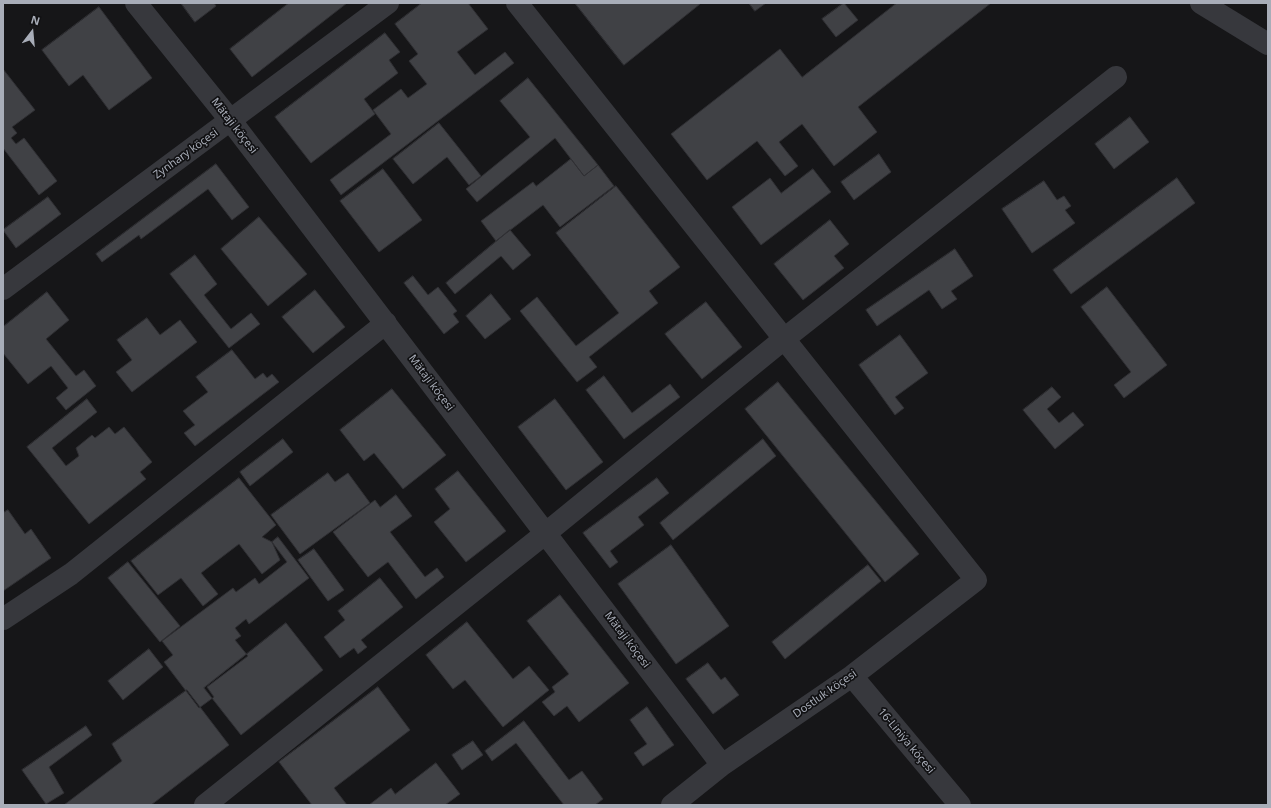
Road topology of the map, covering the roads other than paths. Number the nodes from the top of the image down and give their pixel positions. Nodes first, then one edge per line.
1 (136, 3) edge
2 (388, 3) edge
3 (517, 3) edge
4 (1201, 3) edge
5 (1268, 44) edge
6 (1116, 77) dead end
7 (231, 121) junction
8 (3, 290) edge
9 (386, 323) junction
10 (784, 339) junction
11 (546, 534) junction
12 (3, 619) edge
13 (852, 676) junction
14 (722, 765) junction
15 (205, 805) edge
16 (672, 805) edge
17 (960, 805) edge

1 - 7 street, Mätaji köçesi
2 - 7 street, Zynhary köçesi
3 - 10 street
4 - 5 street
6 - 10 street
7 - 8 street, Zynhary köçesi
7 - 9 street, Mätaji köçesi
9 - 11 street, Mätaji köçesi
9 - 12 street
10 - 11 street
10 - 13 street, Dostluk köçesi
11 - 14 street, Mätaji köçesi
11 - 15 street
13 - 14 street, Dostluk köçesi
13 - 17 street, 16-Liniýa köçesi
14 - 16 street, Dostluk köçesi

